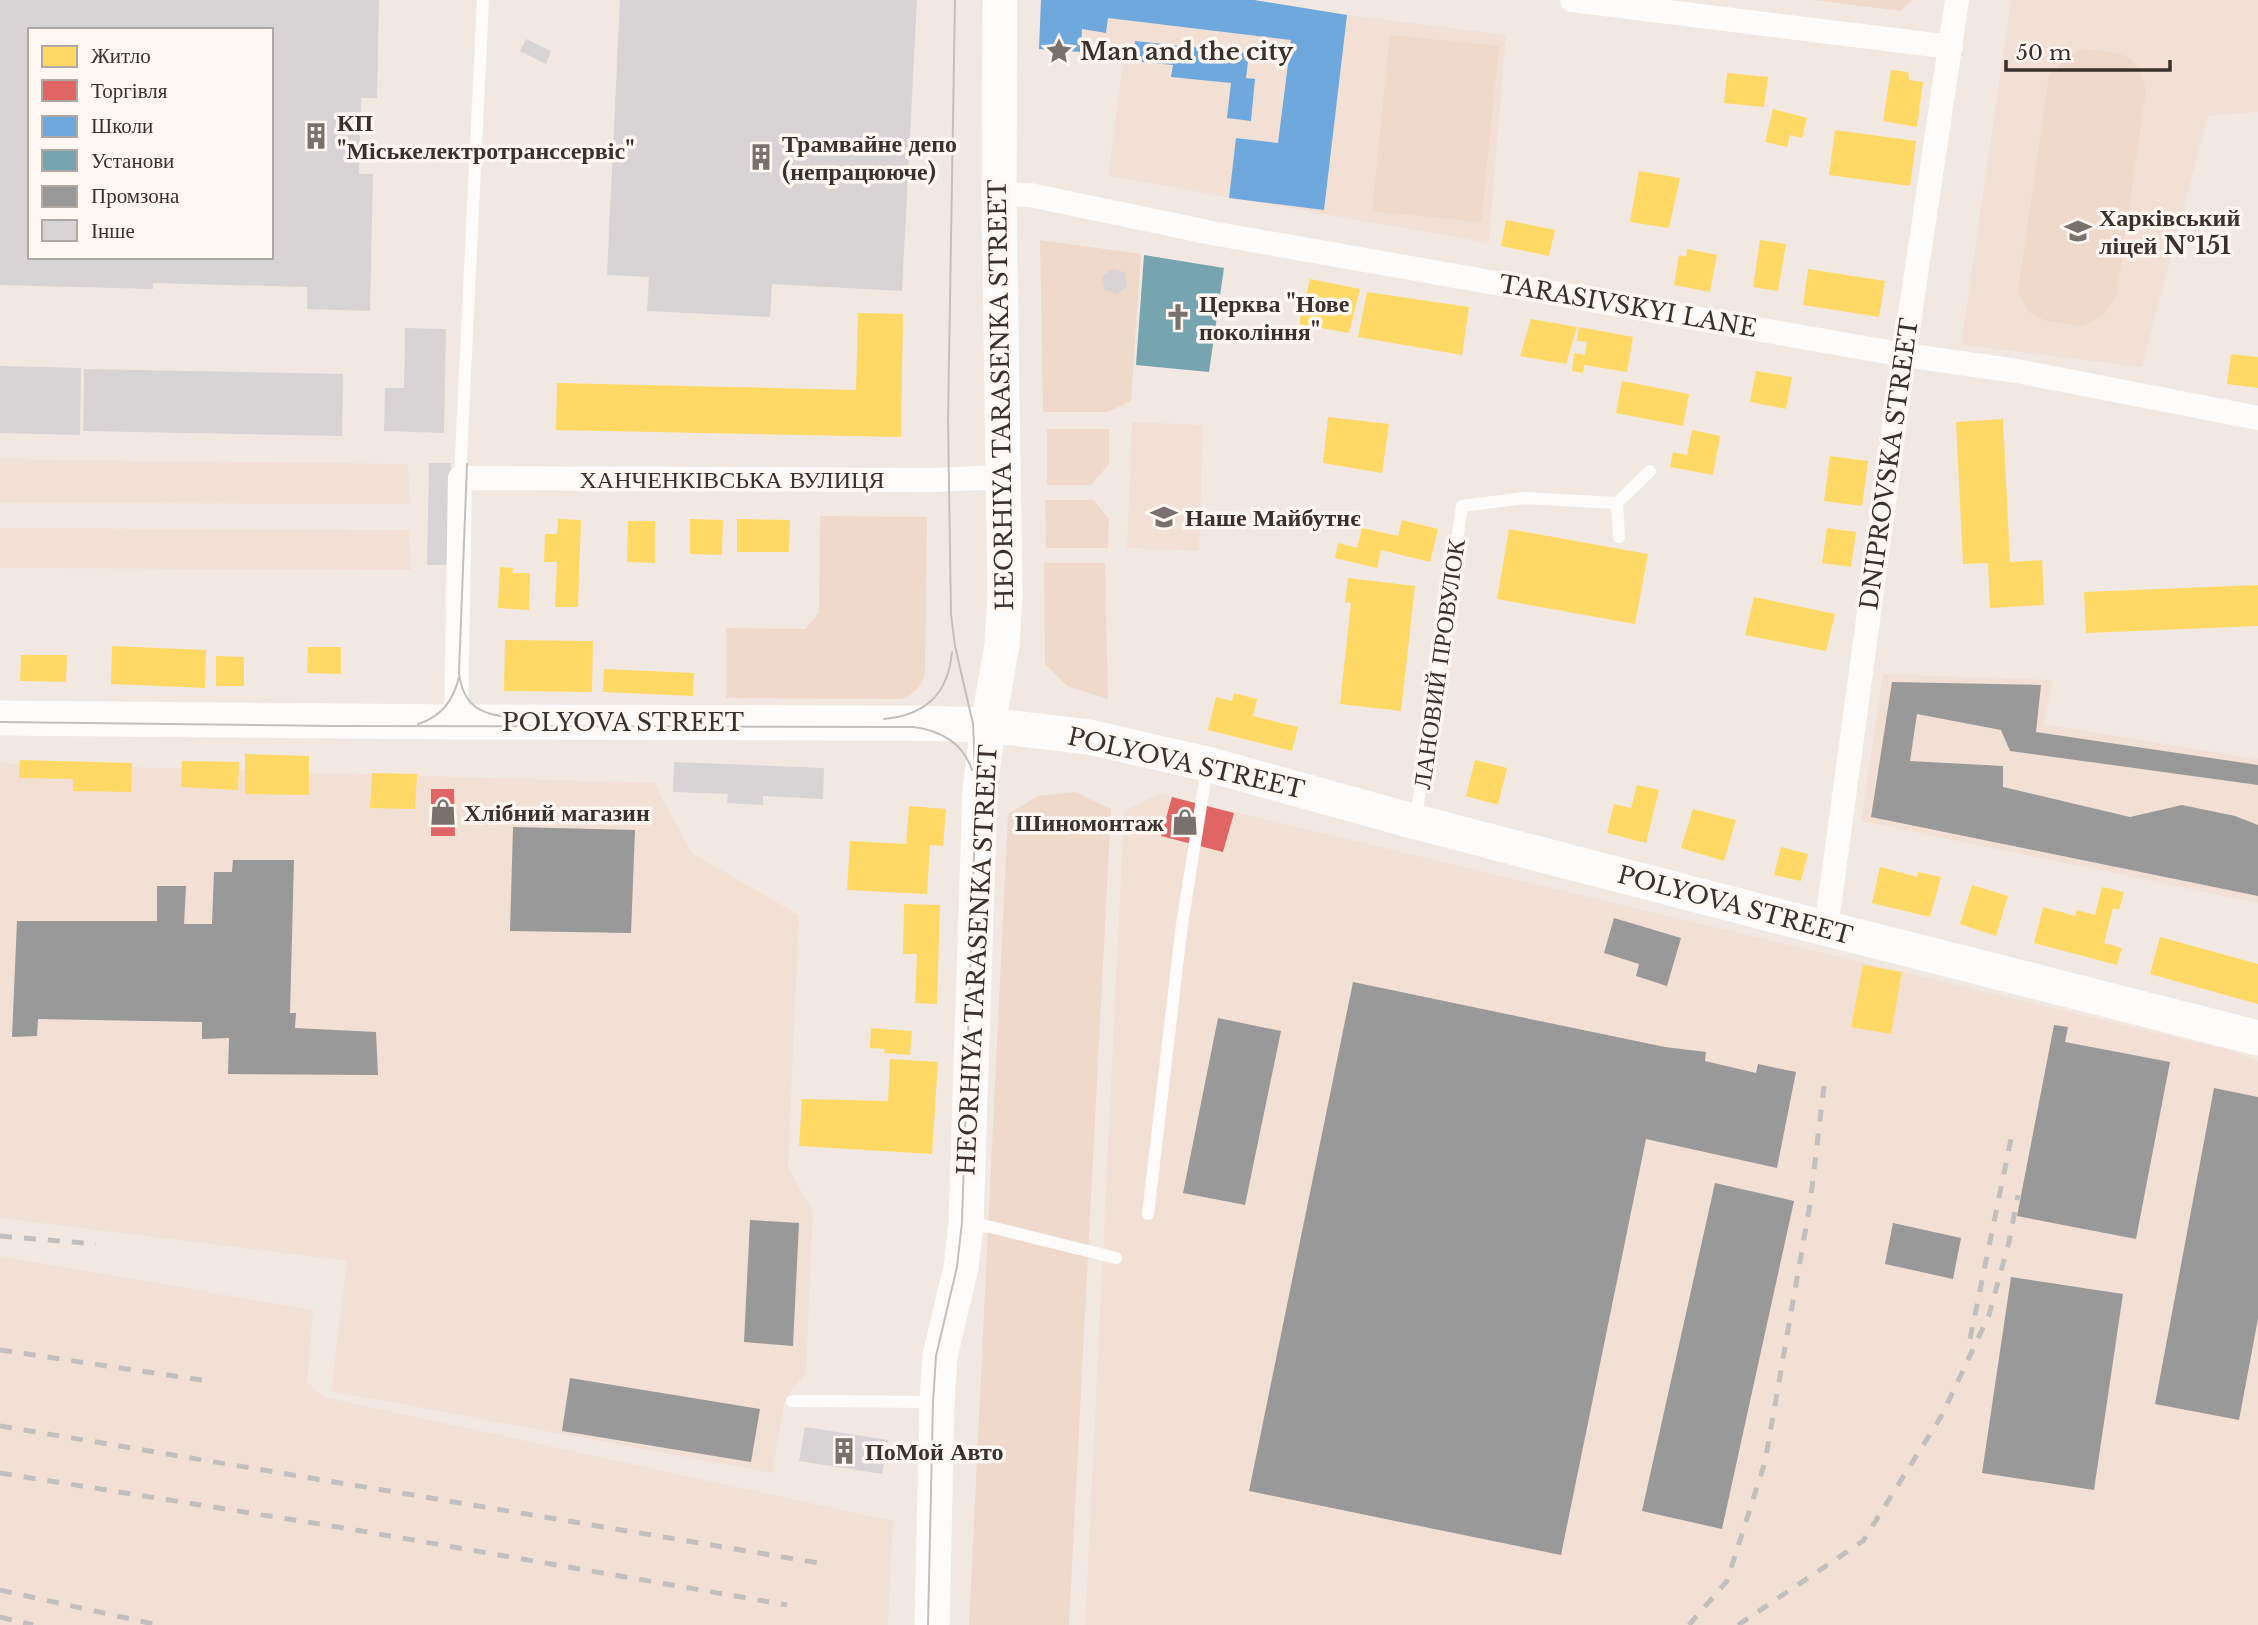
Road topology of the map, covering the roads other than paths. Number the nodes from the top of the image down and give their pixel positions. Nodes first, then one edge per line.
1 (483, 0) edge
2 (1000, 0) edge
3 (1572, 0) edge
4 (1956, 0) edge
5 (1951, 47) junction
6 (999, 194) junction
7 (1904, 355) junction
8 (2258, 418) edge
9 (1650, 471) dead end
10 (1004, 477) junction
11 (460, 478) junction
12 (1617, 503) junction
13 (1619, 537) dead end
14 (0, 718) edge
15 (456, 722) junction
16 (988, 725) junction
17 (1207, 764) junction
18 (1416, 822) junction
19 (1826, 929) junction
20 (2258, 1038) edge
21 (1148, 1213) dead end
22 (966, 1223) junction
23 (1116, 1258) dead end
24 (792, 1401) dead end
25 (937, 1402) junction
26 (932, 1625) edge

1 - 11 lane
2 - 6 main road, HEORHIYA TARASENKA STREET
3 - 5 street
4 - 5 street, DNIPROVSKA STREET
5 - 7 street, DNIPROVSKA STREET
6 - 7 street, TARASIVSKYI LANE
6 - 10 main road, HEORHIYA TARASENKA STREET
7 - 8 street, TARASIVSKYI LANE
7 - 19 street, DNIPROVSKA STREET
9 - 12 lane
10 - 11 street, ХАНЧЕНКІВСЬКА ВУЛИЦЯ
10 - 16 main road, HEORHIYA TARASENKA STREET
11 - 15 street
12 - 13 lane
12 - 18 lane, ЛАНОВИЙ ПРОВУЛОК
14 - 15 main road, POLYOVA STREET
15 - 16 main road, POLYOVA STREET
16 - 17 main road, POLYOVA STREET
16 - 22 main road, HEORHIYA TARASENKA STREET
17 - 18 main road, POLYOVA STREET
17 - 21 lane
18 - 19 main road, POLYOVA STREET
19 - 20 main road, POLYOVA STREET
22 - 23 lane
22 - 25 main road, HEORHIYA TARASENKA STREET
24 - 25 lane
25 - 26 main road, HEORHIYA TARASENKA STREET

